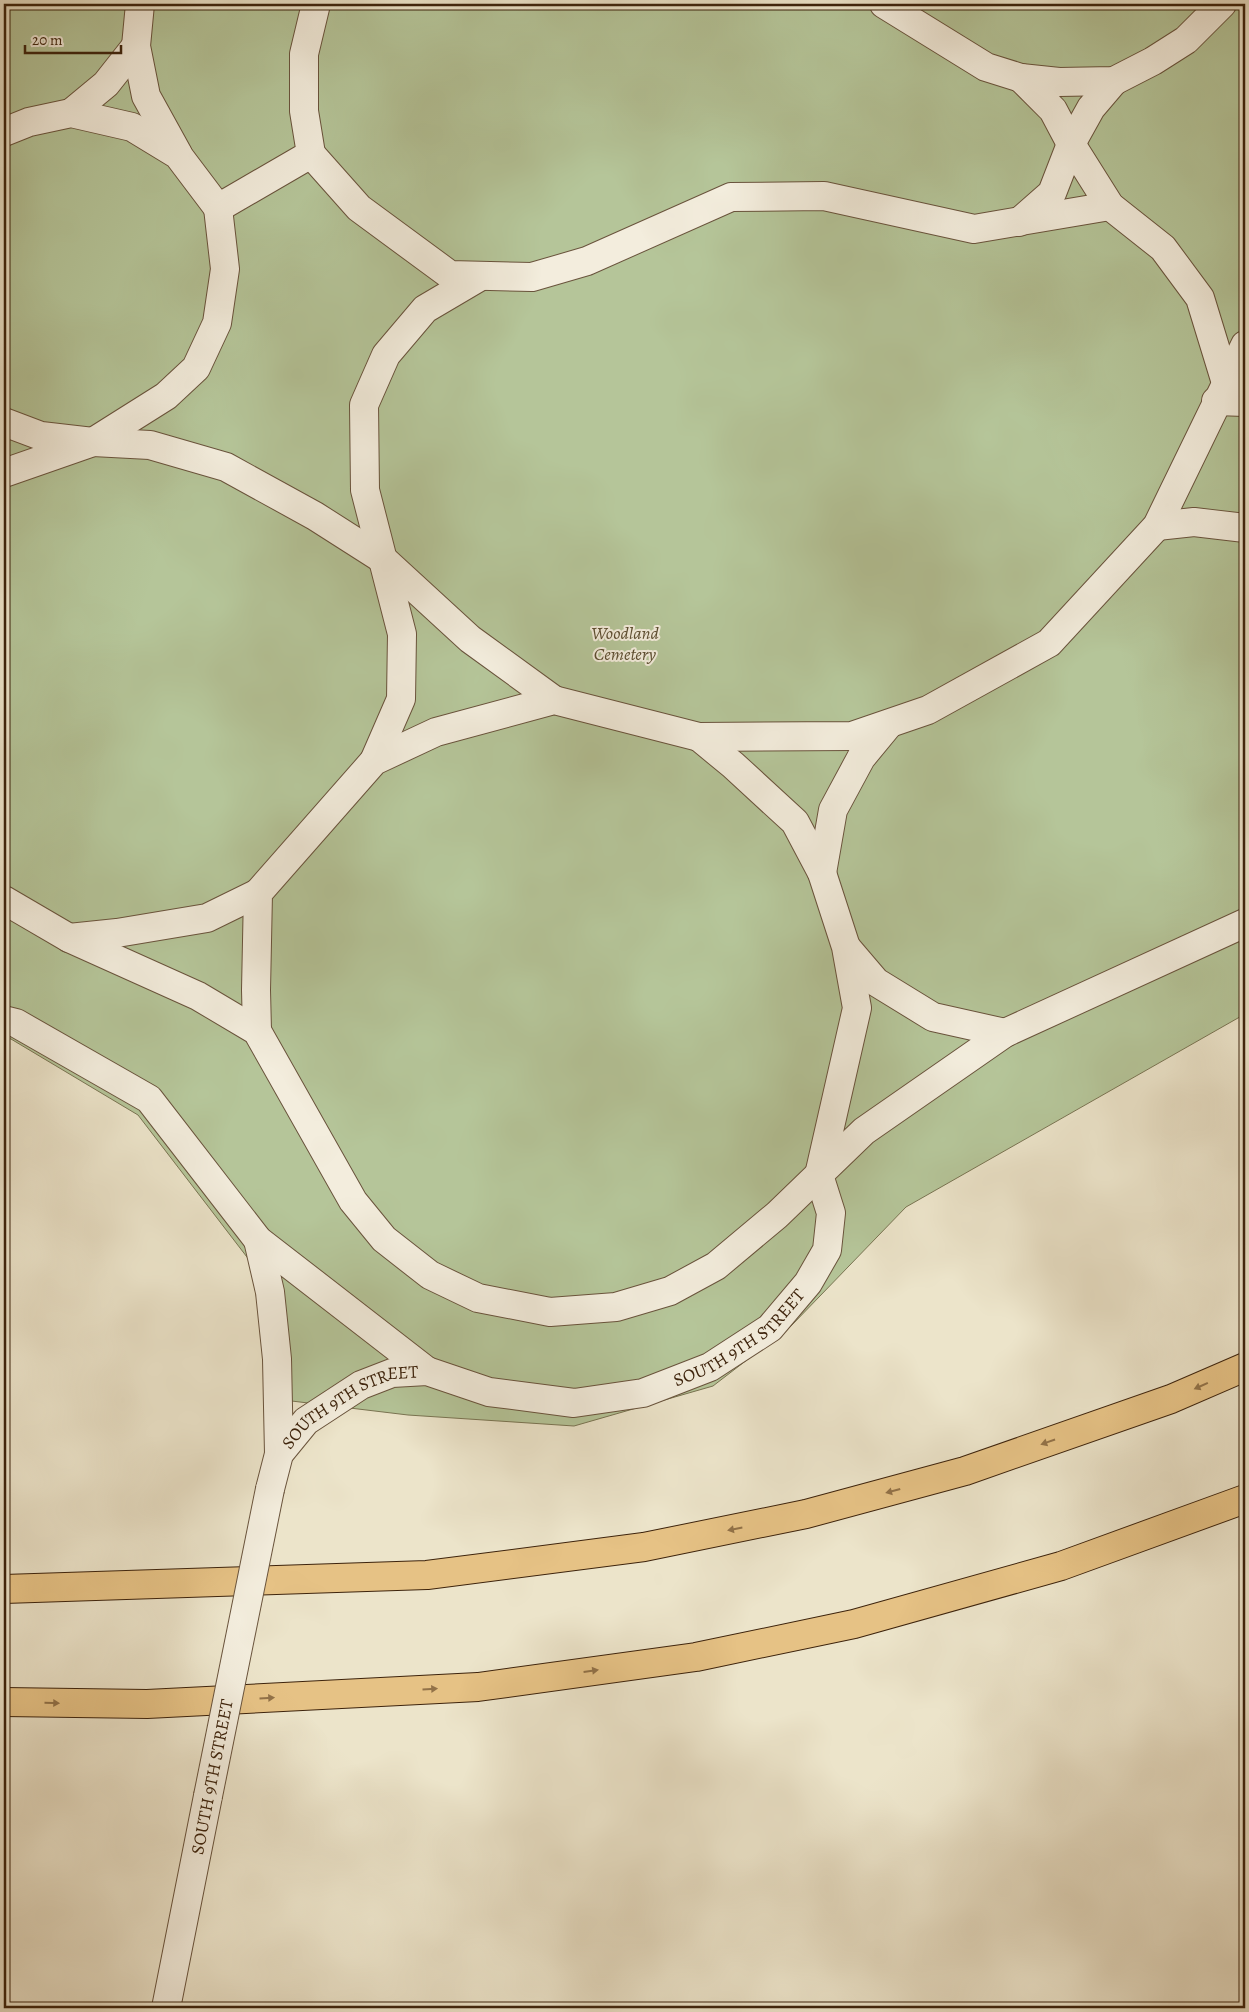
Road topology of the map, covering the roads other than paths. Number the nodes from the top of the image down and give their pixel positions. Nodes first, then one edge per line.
1 (140, 4) edge
2 (316, 4) edge
3 (884, 4) edge
4 (1222, 4) edge
5 (136, 46) junction
6 (1021, 78) junction
7 (1114, 81) junction
8 (71, 114) junction
9 (4, 132) edge
10 (1071, 144) junction
11 (311, 154) junction
12 (178, 155) junction
13 (1110, 206) junction
14 (218, 208) junction
15 (1019, 222) junction
16 (481, 276) junction
17 (1245, 345) edge
18 (1221, 392) junction
19 (1245, 402) edge
20 (4, 422) edge
21 (92, 442) junction
22 (4, 473) edge
23 (1157, 526) junction
24 (1245, 528) edge
25 (384, 560) junction
26 (554, 700) junction
27 (889, 724) junction
28 (699, 737) junction
29 (374, 761) junction
30 (822, 873) junction
31 (258, 893) junction
32 (4, 900) edge
33 (1245, 923) edge
34 (69, 938) junction
35 (846, 947) junction
36 (4, 1020) edge
37 (257, 1031) junction
38 (1005, 1033) junction
39 (819, 1175) junction
40 (258, 1240) junction
41 (1245, 1366) edge
42 (427, 1372) junction
43 (279, 1454) junction
44 (1245, 1499) edge
45 (4, 1589) edge
46 (4, 1702) edge
47 (166, 2008) edge

1 - 5 street
2 - 11 street
3 - 6 street
4 - 7 street
5 - 8 street
5 - 12 street
6 - 7 street
6 - 10 street
7 - 10 street
8 - 9 street
8 - 12 street
10 - 13 street
10 - 15 street
11 - 14 street
11 - 16 street
12 - 14 street
13 - 15 street
13 - 18 street
14 - 21 street
15 - 16 street
16 - 25 street
17 - 18 street
18 - 19 street
18 - 23 street
20 - 21 street
21 - 22 street
21 - 25 street
23 - 24 street
23 - 27 street
25 - 26 street
25 - 29 street
26 - 28 street
26 - 29 street
27 - 28 street
27 - 30 street
28 - 30 street
29 - 31 street
30 - 35 street
31 - 34 street
31 - 37 street
32 - 34 street
33 - 38 street
34 - 37 street
35 - 38 street
35 - 39 street
36 - 40 street
37 - 39 street
38 - 39 street
39 - 42 street, SOUTH 9TH STREET
40 - 42 street
40 - 43 street
41 -> 45 highway
42 - 43 street, SOUTH 9TH STREET
43 - 47 street, SOUTH 9TH STREET, bridge
46 -> 44 highway

